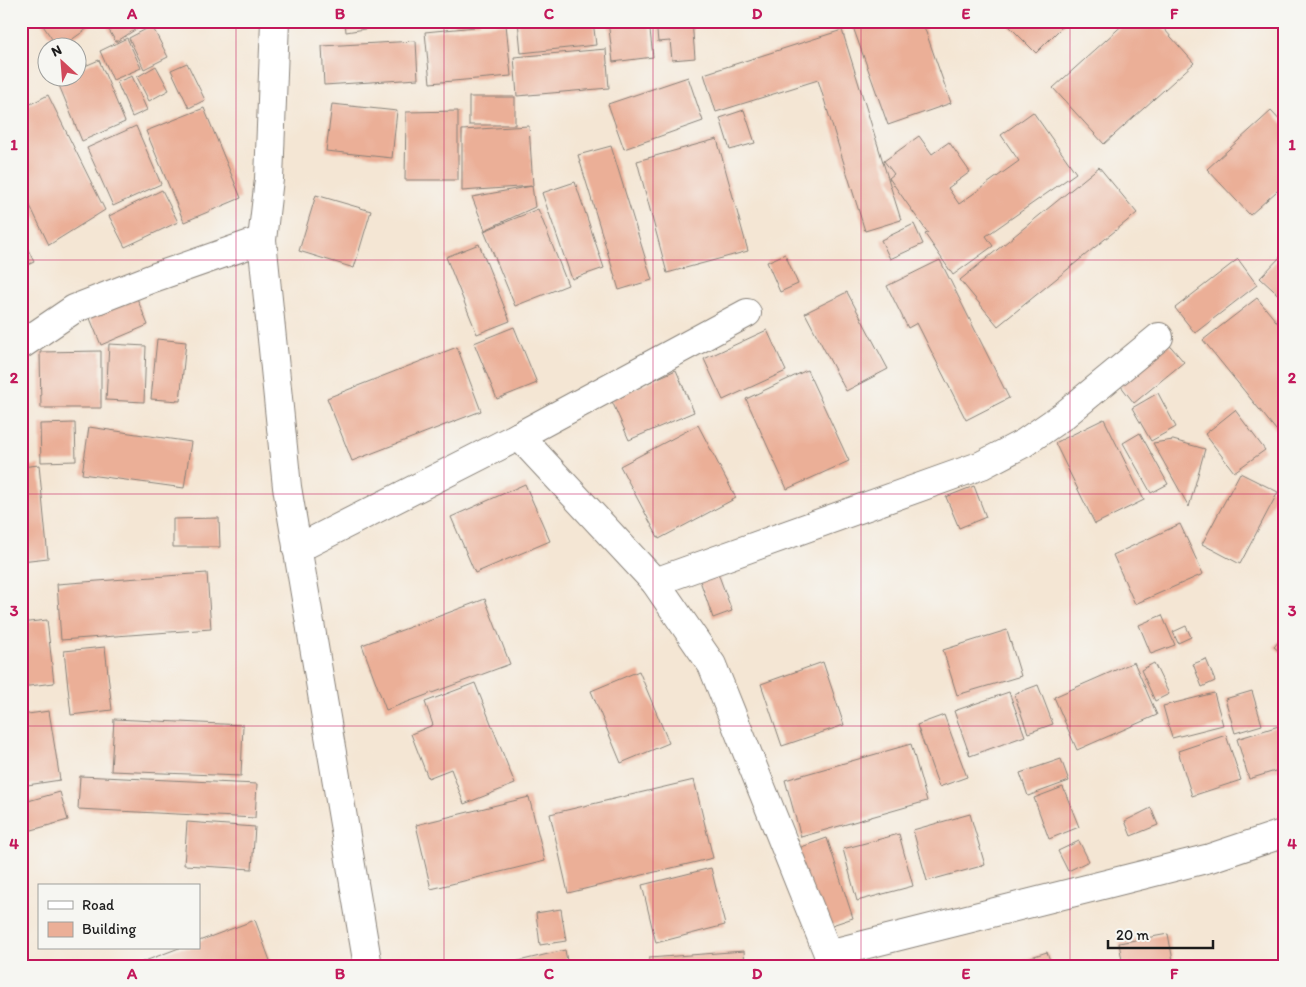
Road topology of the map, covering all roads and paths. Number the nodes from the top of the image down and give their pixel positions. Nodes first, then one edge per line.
1 (275, 21) edge
2 (262, 240) junction
3 (748, 313) dead end
4 (1159, 337) dead end
5 (21, 345) edge
6 (519, 436) junction
7 (297, 549) junction
8 (655, 582) junction
9 (1285, 833) edge
10 (830, 960) edge
11 (368, 966) edge

1 - 2 street
2 - 5 street
2 - 7 street
3 - 6 street
4 - 8 street
6 - 7 street
6 - 8 street
7 - 11 street
8 - 10 street
9 - 10 street

